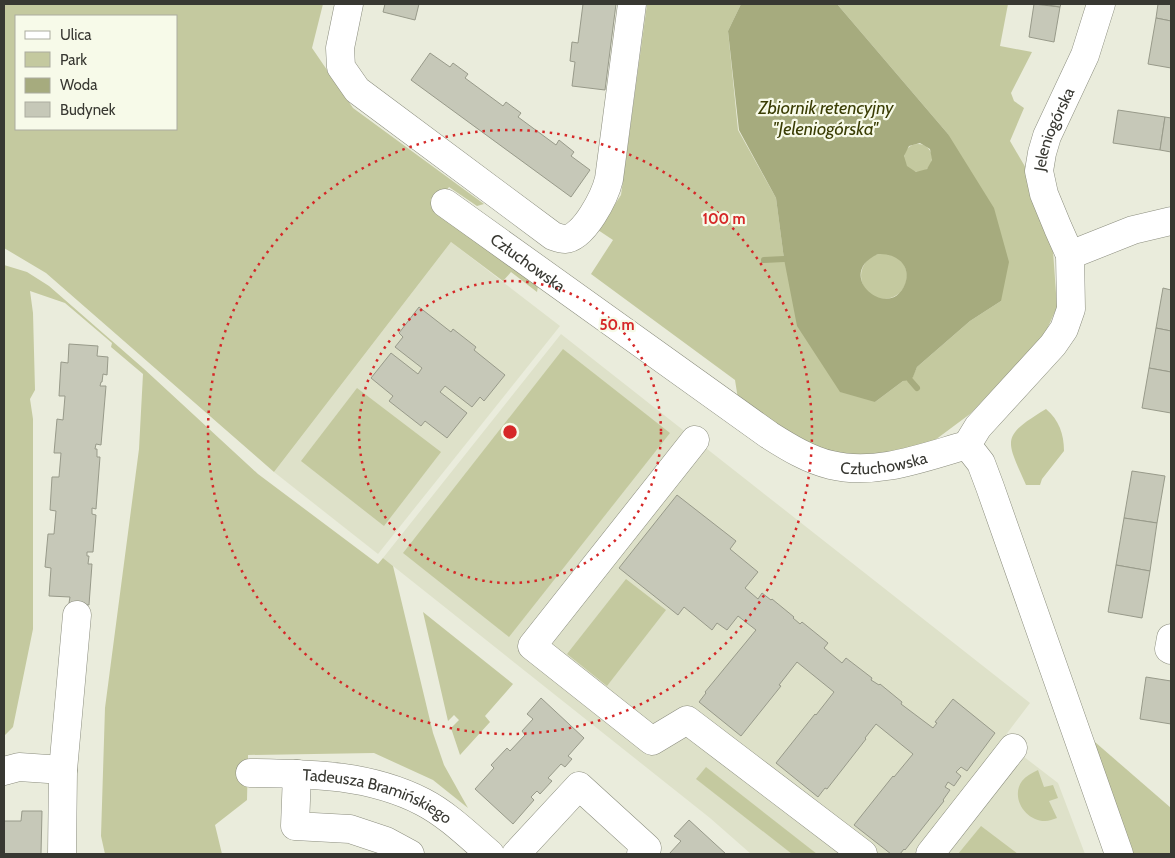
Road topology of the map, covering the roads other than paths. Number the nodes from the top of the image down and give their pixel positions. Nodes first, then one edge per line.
1 (349, 4) edge
2 (632, 4) edge
3 (1100, 4) edge
4 (505, 201) junction
5 (445, 203) dead end
6 (1171, 221) edge
7 (484, 231) junction
8 (1070, 255) junction
9 (695, 440) dead end
10 (967, 445) junction
11 (77, 615) dead end
12 (1171, 638) edge
13 (1171, 650) edge
14 (1013, 748) dead end
15 (15, 769) edge
16 (63, 770) junction
17 (250, 773) dead end
18 (297, 774) junction
19 (62, 854) edge
20 (410, 854) edge
21 (490, 854) edge
22 (516, 854) edge
23 (641, 854) edge
24 (863, 854) edge
25 (930, 854) edge
26 (1119, 854) edge

1 - 4 street
2 - 4 street
3 - 8 street, Jeleniogórska
4 - 7 street
5 - 7 street, Człuchowska
6 - 8 street
7 - 10 street, Człuchowska
8 - 10 street, Jeleniogórska
9 - 24 street
10 - 26 street
11 - 16 street
12 - 13 street
14 - 25 street
15 - 16 street
16 - 19 street
17 - 18 street, Tadeusza Bramińskiego
18 - 20 street
18 - 21 street, Tadeusza Bramińskiego
22 - 23 street

